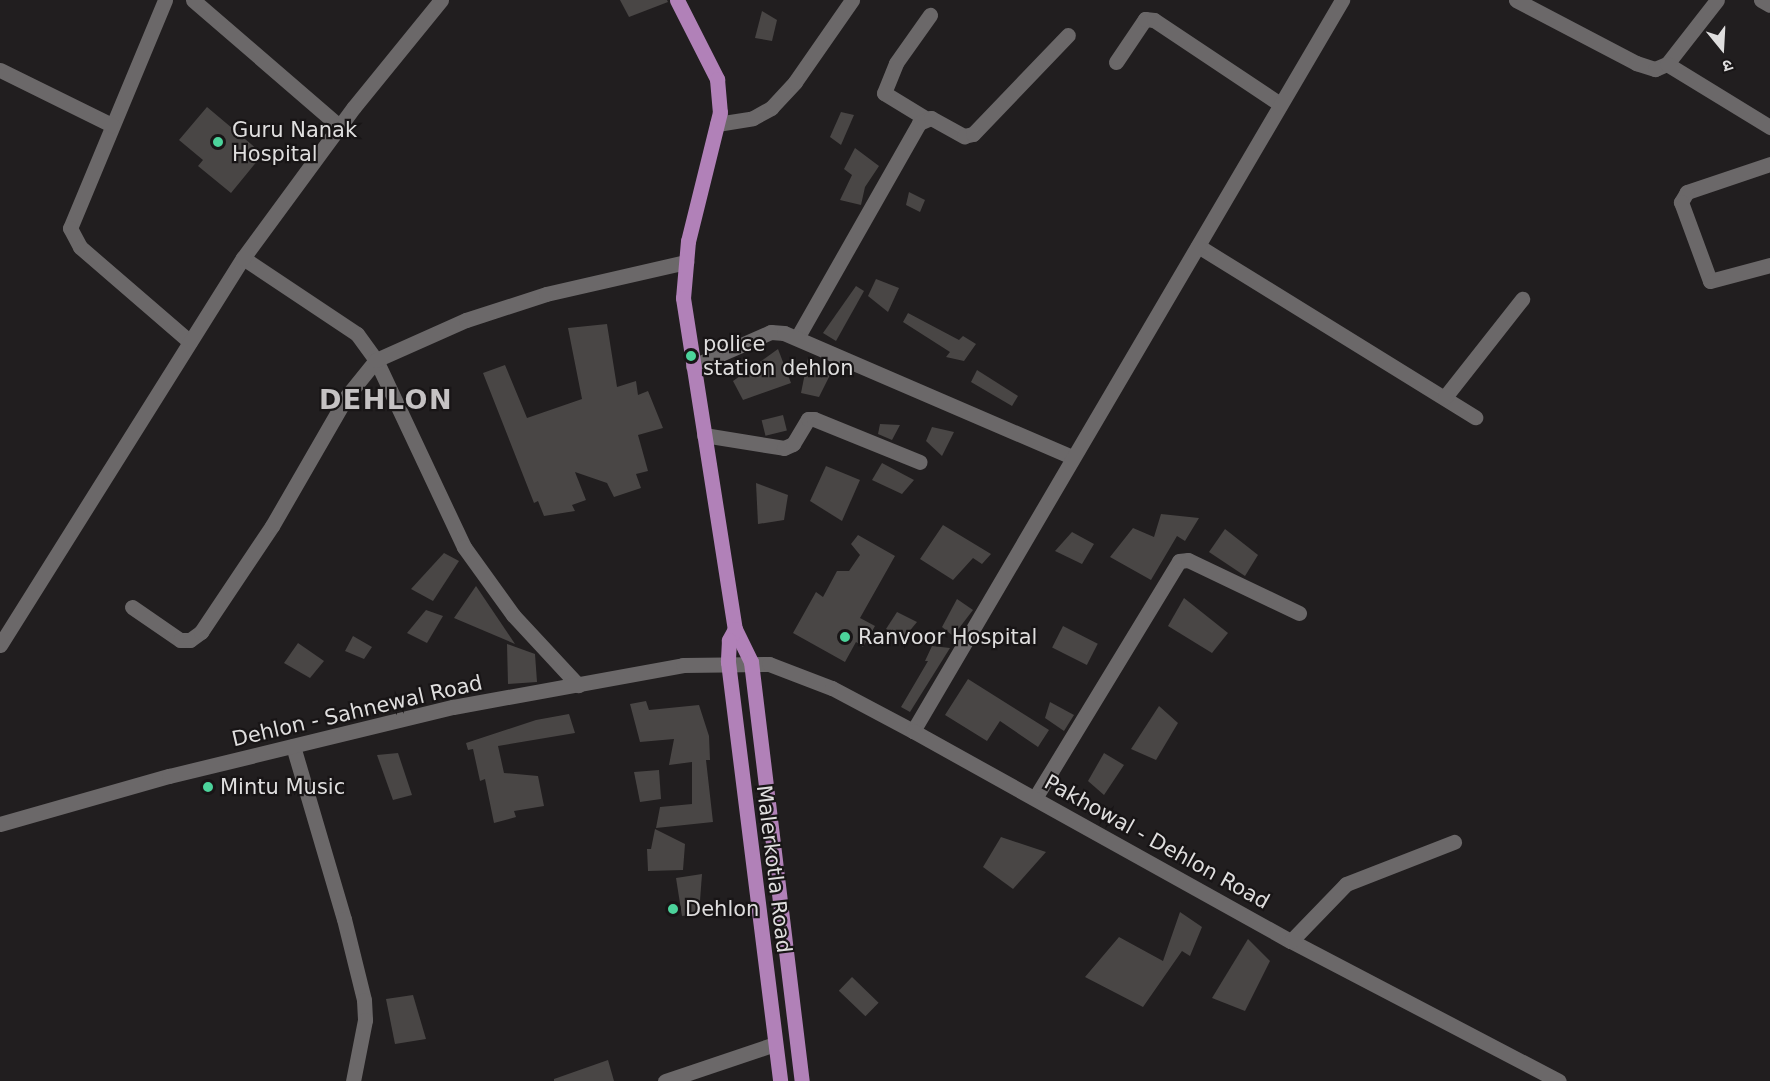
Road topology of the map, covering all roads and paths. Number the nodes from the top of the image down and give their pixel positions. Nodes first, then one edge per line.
1 (165, 0) edge
2 (193, 0) edge
3 (441, 0) edge
4 (677, 0) edge
5 (852, 0) edge
6 (1342, 0) edge
7 (1516, 0) edge
8 (1717, 0) edge
9 (1761, 0) edge
10 (1770, 5) edge
11 (930, 15) dead end
12 (1068, 35) dead end
13 (1116, 62) dead end
14 (1667, 64) junction
15 (0, 70) edge
16 (1280, 105) junction
17 (925, 118) junction
18 (717, 124) junction
19 (112, 125) junction
20 (340, 127) junction
21 (1770, 127) edge
22 (1770, 164) edge
23 (1198, 246) junction
24 (243, 258) junction
25 (686, 262) junction
26 (1770, 265) edge
27 (1522, 299) dead end
28 (797, 338) junction
29 (190, 342) junction
30 (376, 360) junction
31 (693, 366) junction
32 (1445, 397) junction
33 (1475, 417) dead end
34 (704, 435) junction
35 (1072, 457) junction
36 (920, 462) dead end
37 (132, 607) dead end
38 (1299, 613) dead end
39 (735, 628) junction
40 (0, 645) edge
41 (728, 662) junction
42 (751, 662) junction
43 (578, 685) junction
44 (913, 731) junction
45 (292, 746) junction
46 (1035, 798) junction
47 (0, 824) edge
48 (1454, 842) dead end
49 (1291, 941) junction
50 (775, 1044) junction
51 (353, 1081) edge
52 (665, 1081) edge
53 (780, 1081) edge
54 (802, 1081) edge
55 (1559, 1081) edge

1 - 19 street
2 - 20 street
3 - 20 street
4 - 18 main road
5 - 18 street
6 - 16 street
7 - 14 street
8 - 14 street
9 - 10 street
11 - 17 street
12 - 17 street
13 - 16 street
14 - 21 street
15 - 19 street
16 - 23 street
17 - 28 street
18 - 25 main road
19 - 29 street
20 - 24 street
22 - 26 street
23 - 32 street
23 - 35 street
24 - 29 street
24 - 30 street
25 - 30 street
25 - 31 main road
27 - 32 street
28 - 31 street
28 - 35 street
29 - 40 street
30 - 37 street
30 - 43 street
31 - 34 main road
32 - 33 street
34 - 36 street
34 - 39 main road
35 - 44 street
38 - 46 street
39 - 41 main road, Malerkotla Road
39 - 42 main road, Malerkotla Road
41 - 42 street, Pakhowal - Dehlon Road
41 - 43 street, Dehlon - Sahnewal Road
41 - 50 main road, Malerkotla Road
42 - 44 street, Pakhowal - Dehlon Road
42 - 54 main road, Malerkotla Road
43 - 45 street, Dehlon - Sahnewal Road
44 - 46 street, Pakhowal - Dehlon Road
45 - 47 street, Dehlon - Sahnewal Road
45 - 51 street
46 - 49 street, Pakhowal - Dehlon Road
48 - 49 street
49 - 55 street, Pakhowal - Dehlon Road
50 - 52 street
50 - 53 main road, Malerkotla Road

